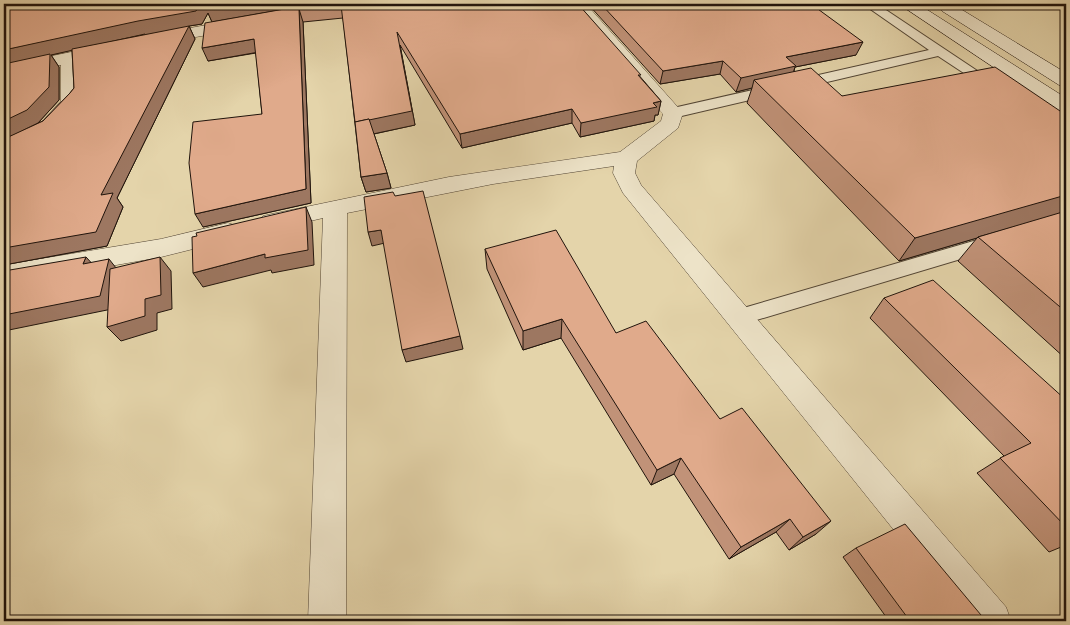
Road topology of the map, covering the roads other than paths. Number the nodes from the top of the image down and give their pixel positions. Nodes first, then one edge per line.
1 (578, 4) edge
2 (869, 4) edge
3 (907, 4) edge
4 (941, 4) edge
5 (252, 22) edge
6 (941, 51) junction
7 (70, 58) junction
8 (4, 72) edge
9 (1066, 81) edge
10 (1011, 98) edge
11 (1066, 107) edge
12 (673, 113) junction
13 (4, 150) edge
14 (626, 158) junction
15 (335, 208) junction
16 (1010, 237) edge
17 (4, 275) edge
18 (740, 317) junction
19 (327, 621) edge
20 (992, 621) edge

1 - 12 street
2 - 6 lane
3 - 11 street
4 - 9 street
5 - 7 street
6 - 10 lane
6 - 12 lane
7 - 8 street
7 - 13 street
12 - 14 street
14 - 15 street
14 - 18 street
15 - 17 street
15 - 19 street
16 - 18 lane
18 - 20 street

